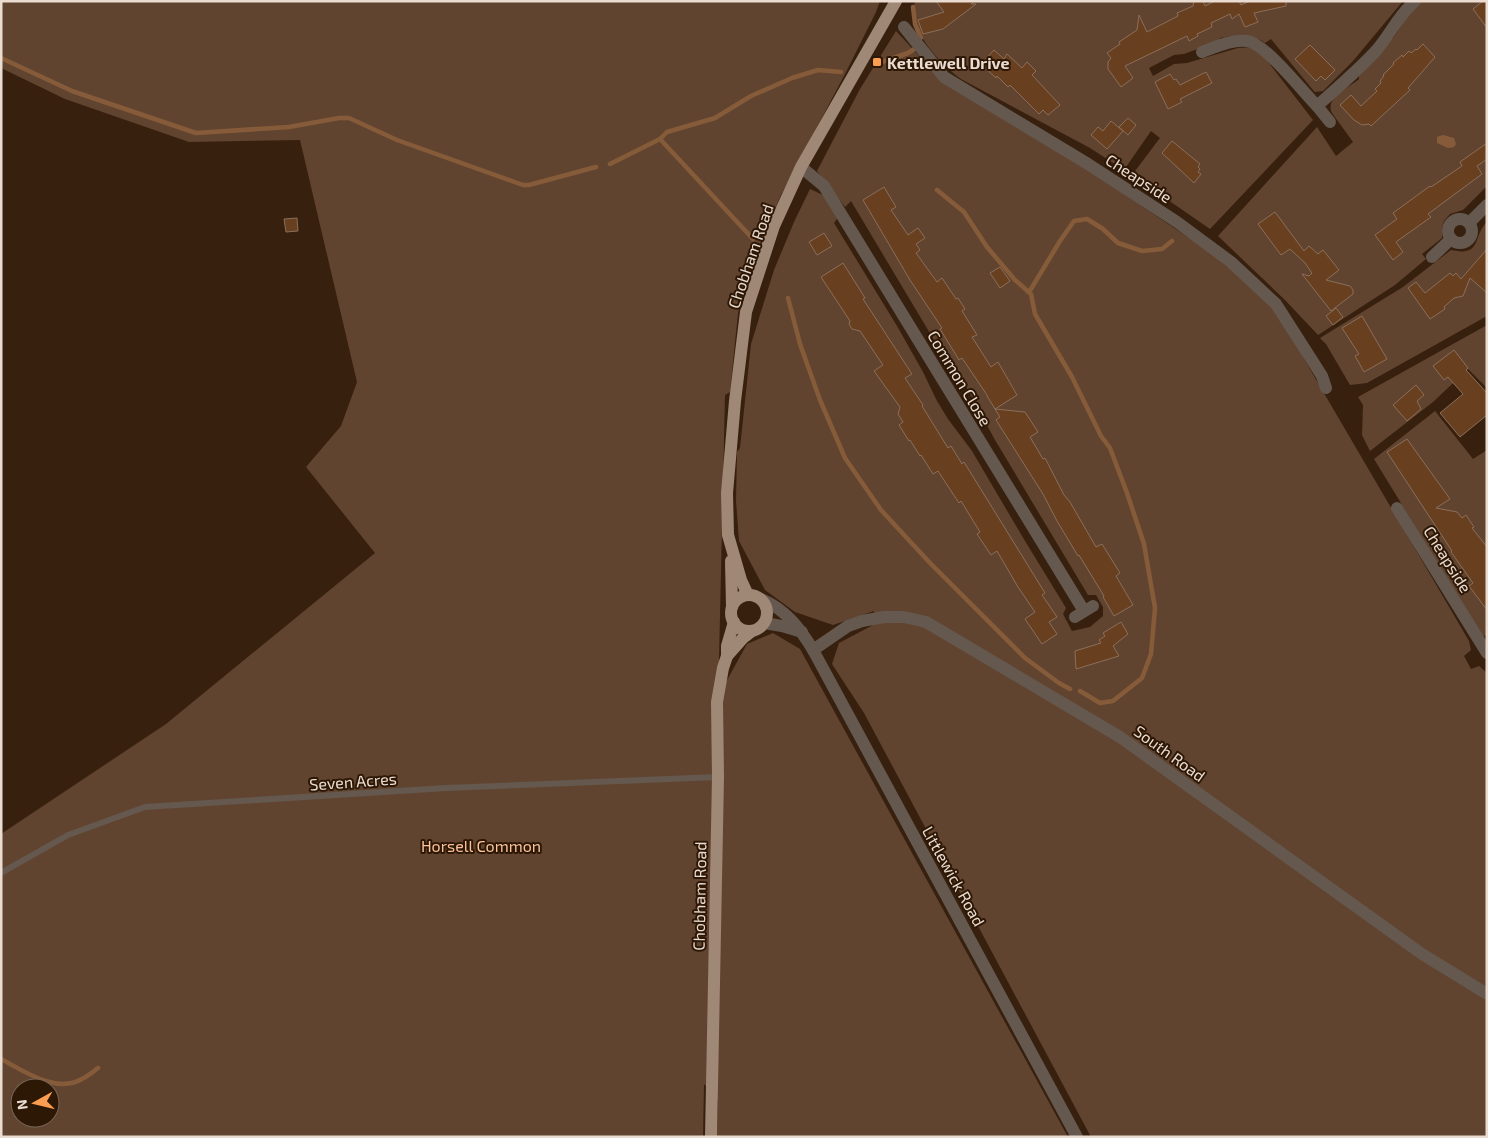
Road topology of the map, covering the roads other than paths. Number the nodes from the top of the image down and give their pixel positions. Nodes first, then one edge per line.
1 (1415, 1) edge
2 (894, 3) edge
3 (904, 27) dead end
4 (1202, 52) dead end
5 (1317, 106) junction
6 (1330, 122) dead end
7 (801, 167) junction
8 (1487, 204) edge
9 (1432, 257) dead end
10 (1326, 388) dead end
11 (1397, 508) dead end
12 (731, 550) junction
13 (748, 595) junction
14 (761, 599) junction
15 (732, 606) junction
16 (1084, 612) dead end
17 (734, 622) junction
18 (764, 623) junction
19 (752, 631) junction
20 (802, 632) junction
21 (812, 650) junction
22 (1487, 653) edge
23 (727, 656) junction
24 (718, 777) junction
25 (3, 873) edge
26 (1487, 994) edge
27 (711, 1137) edge
28 (1076, 1137) edge

1 - 5 street
2 - 7 main road, Chobham Road
3 - 10 street, Cheapside
4 - 5 street
5 - 6 street
7 - 12 main road, Chobham Road
7 - 16 street, Common Close
8 - 9 street
11 - 22 street, Cheapside
12 - 13 main road, Chobham Road
12 - 15 main road, Chobham Road
13 - 14 main road
13 - 15 main road
14 - 18 main road
14 - 20 street, Littlewick Road
15 - 17 main road
17 - 19 main road
17 - 23 main road, Chobham Road
18 - 19 main road
18 - 20 street
19 - 23 main road, Chobham Road
20 - 21 street, Littlewick Road
21 - 26 street, South Road
21 - 28 street, Littlewick Road
23 - 24 main road, Chobham Road
24 - 25 lane, Seven Acres
24 - 27 main road, Chobham Road

